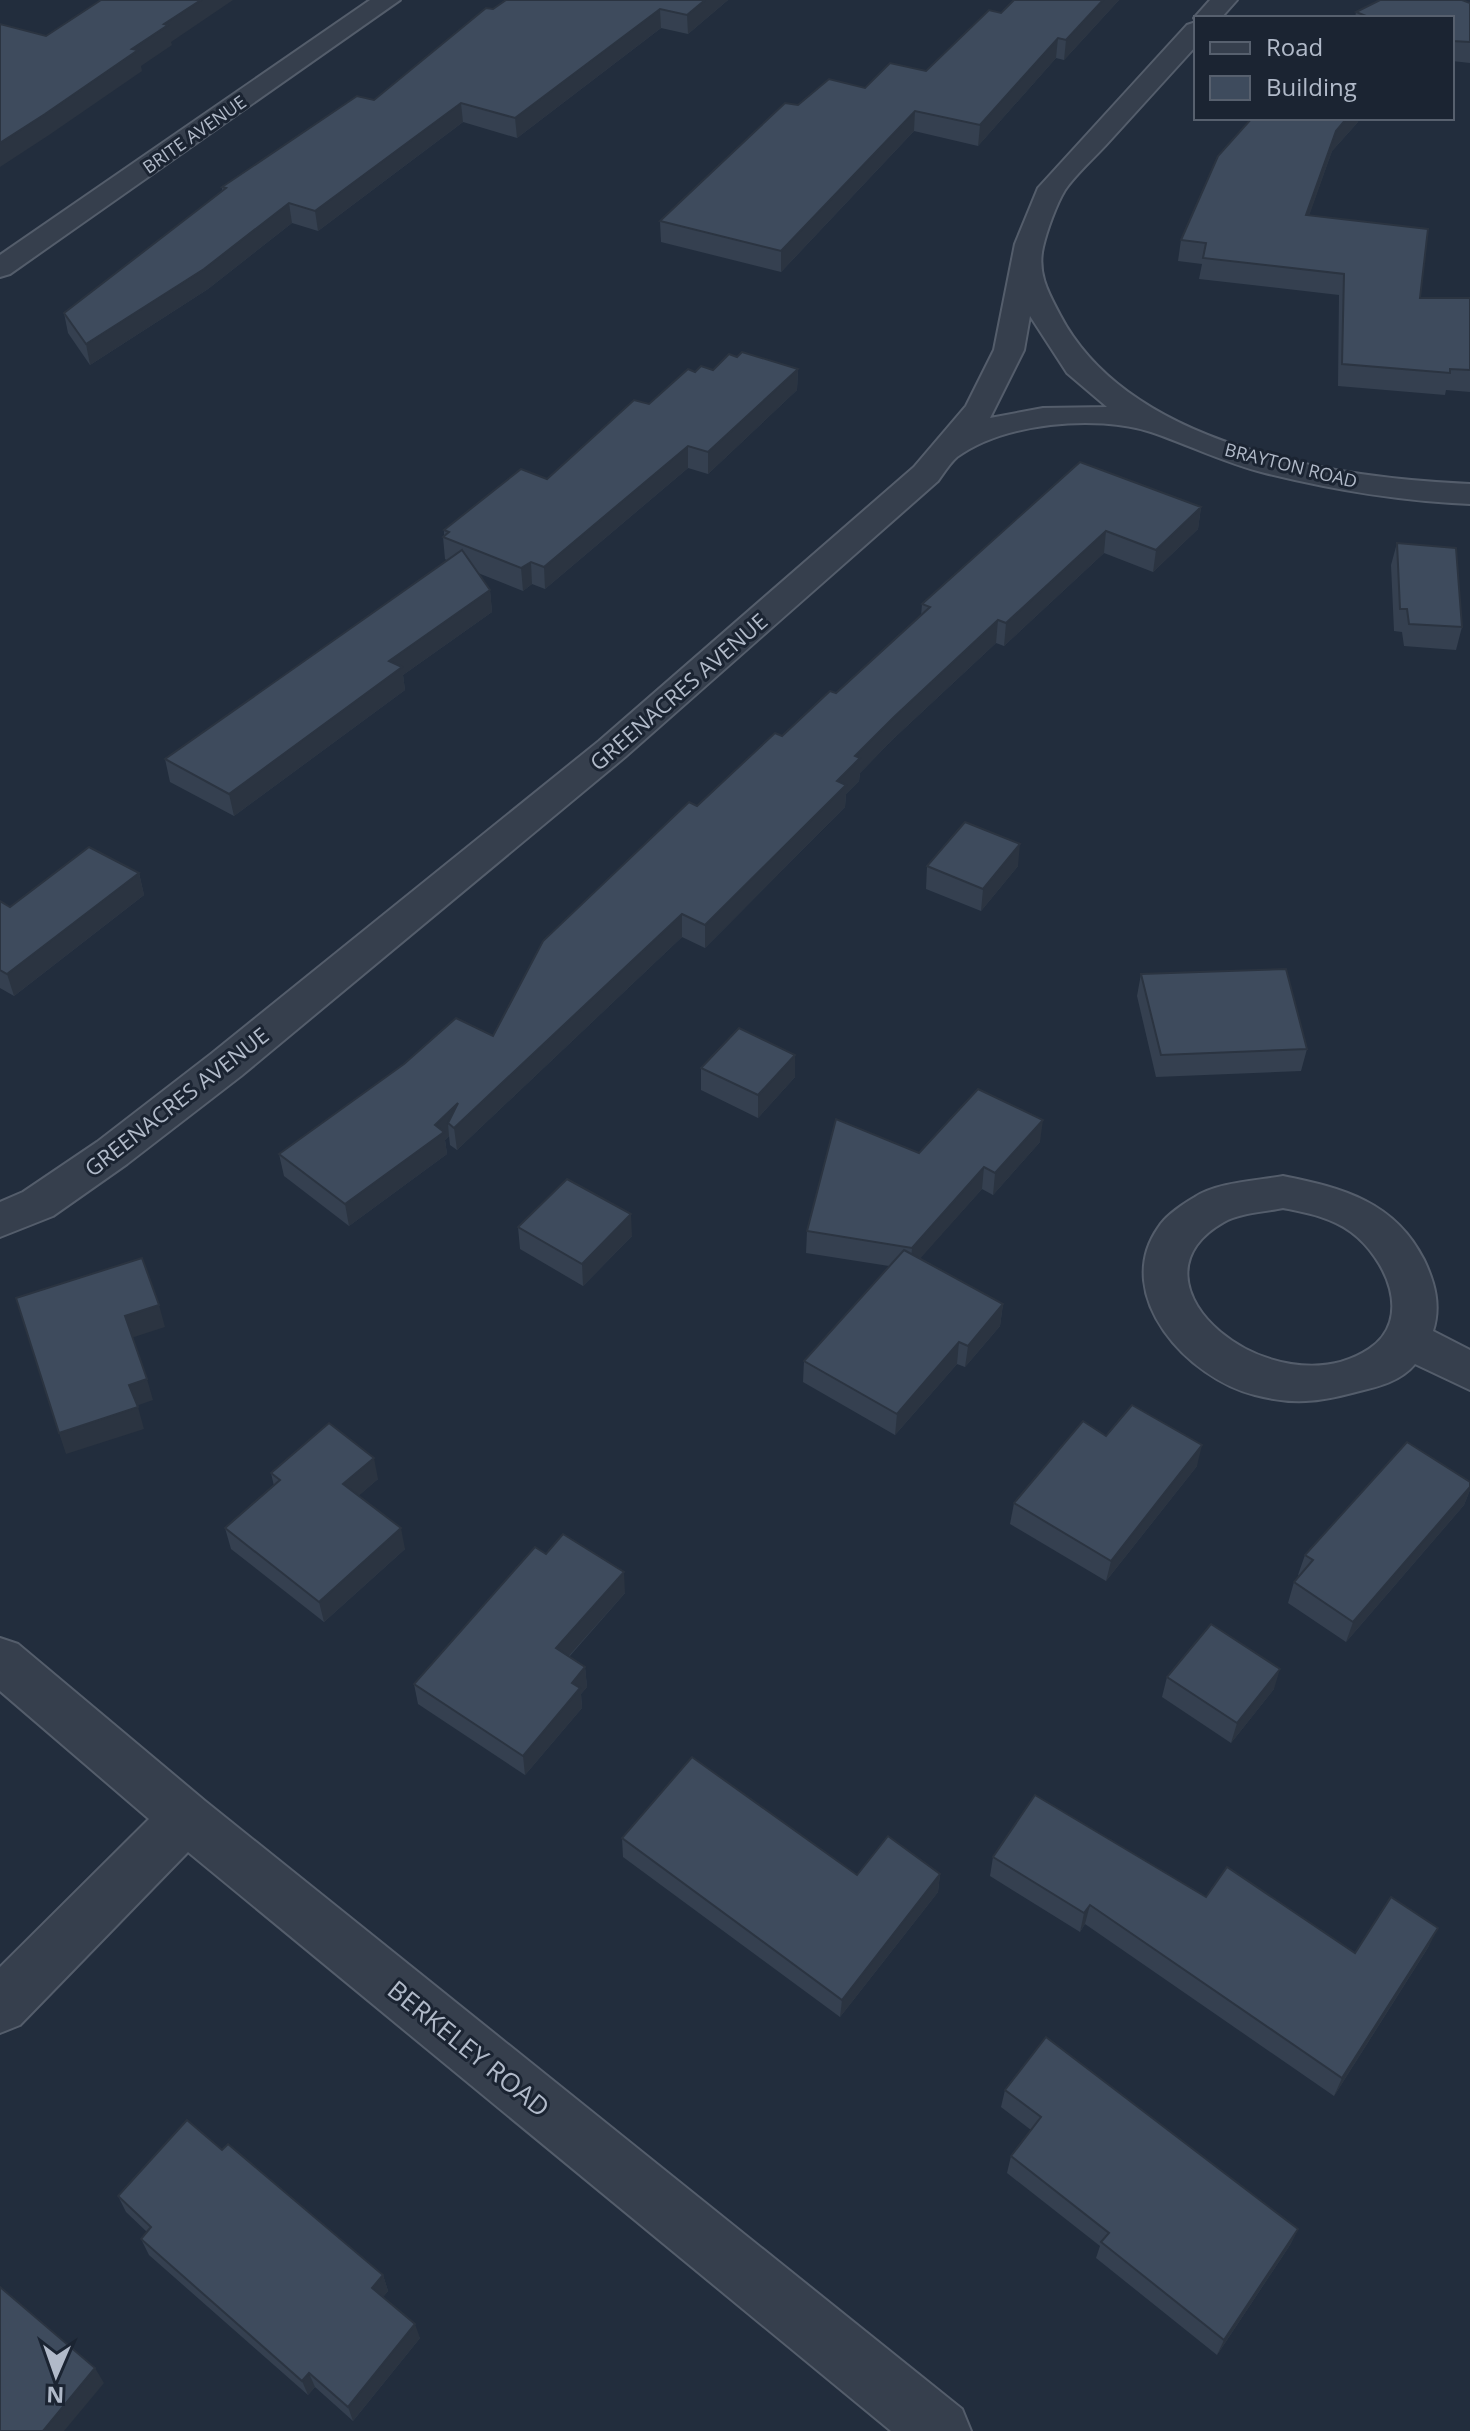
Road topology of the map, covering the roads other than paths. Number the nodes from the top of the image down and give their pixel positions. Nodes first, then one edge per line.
1 (387, 0) edge
2 (1224, 0) edge
3 (1209, 16) edge
4 (1194, 32) edge
5 (0, 268) edge
6 (1024, 268) junction
7 (1164, 426) junction
8 (943, 454) junction
9 (1470, 494) edge
10 (0, 1220) edge
11 (1408, 1339) junction
12 (1470, 1372) edge
13 (0, 1660) edge
14 (186, 1818) junction
15 (0, 2006) edge
16 (940, 2431) edge

1 - 5 street, BRITE AVENUE
2 - 3 street
4 - 6 street, GREENACRES AVENUE
6 - 7 street, BRAYTON ROAD
6 - 8 street, GREENACRES AVENUE
7 - 8 street, BRAYTON ROAD
7 - 9 street, BRAYTON ROAD
8 - 10 street, GREENACRES AVENUE
11 - 11 street
11 - 12 street
13 - 14 street, BERKELEY ROAD
14 - 15 street
14 - 16 street, BERKELEY ROAD

